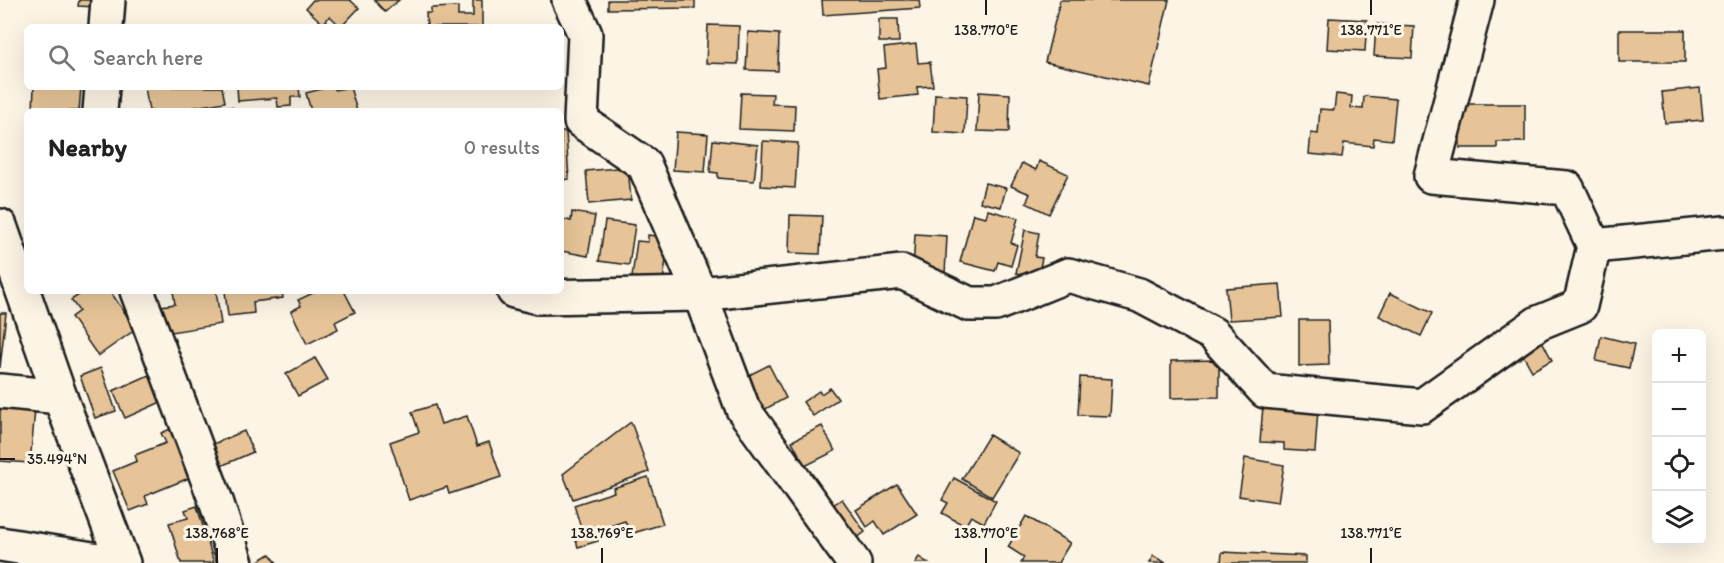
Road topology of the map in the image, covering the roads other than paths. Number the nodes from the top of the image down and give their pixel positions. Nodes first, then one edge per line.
1 (108, 0) edge
2 (569, 0) edge
3 (1477, 0) edge
4 (106, 24) edge
5 (102, 90) edge
6 (100, 108) edge
7 (0, 226) edge
8 (1724, 233) edge
9 (1594, 246) junction
10 (14, 271) edge
11 (137, 294) edge
12 (526, 294) edge
13 (700, 294) junction
14 (0, 391) edge
15 (60, 397) junction
16 (0, 544) edge
17 (117, 563) edge
18 (123, 563) edge
19 (236, 563) edge
20 (854, 563) edge

1 - 4 street
2 - 13 street
3 - 9 street
5 - 6 street
7 - 10 street
8 - 9 street
9 - 13 street
10 - 15 street
11 - 19 street
12 - 13 street
13 - 20 street
14 - 15 street
15 - 18 street
16 - 17 street

